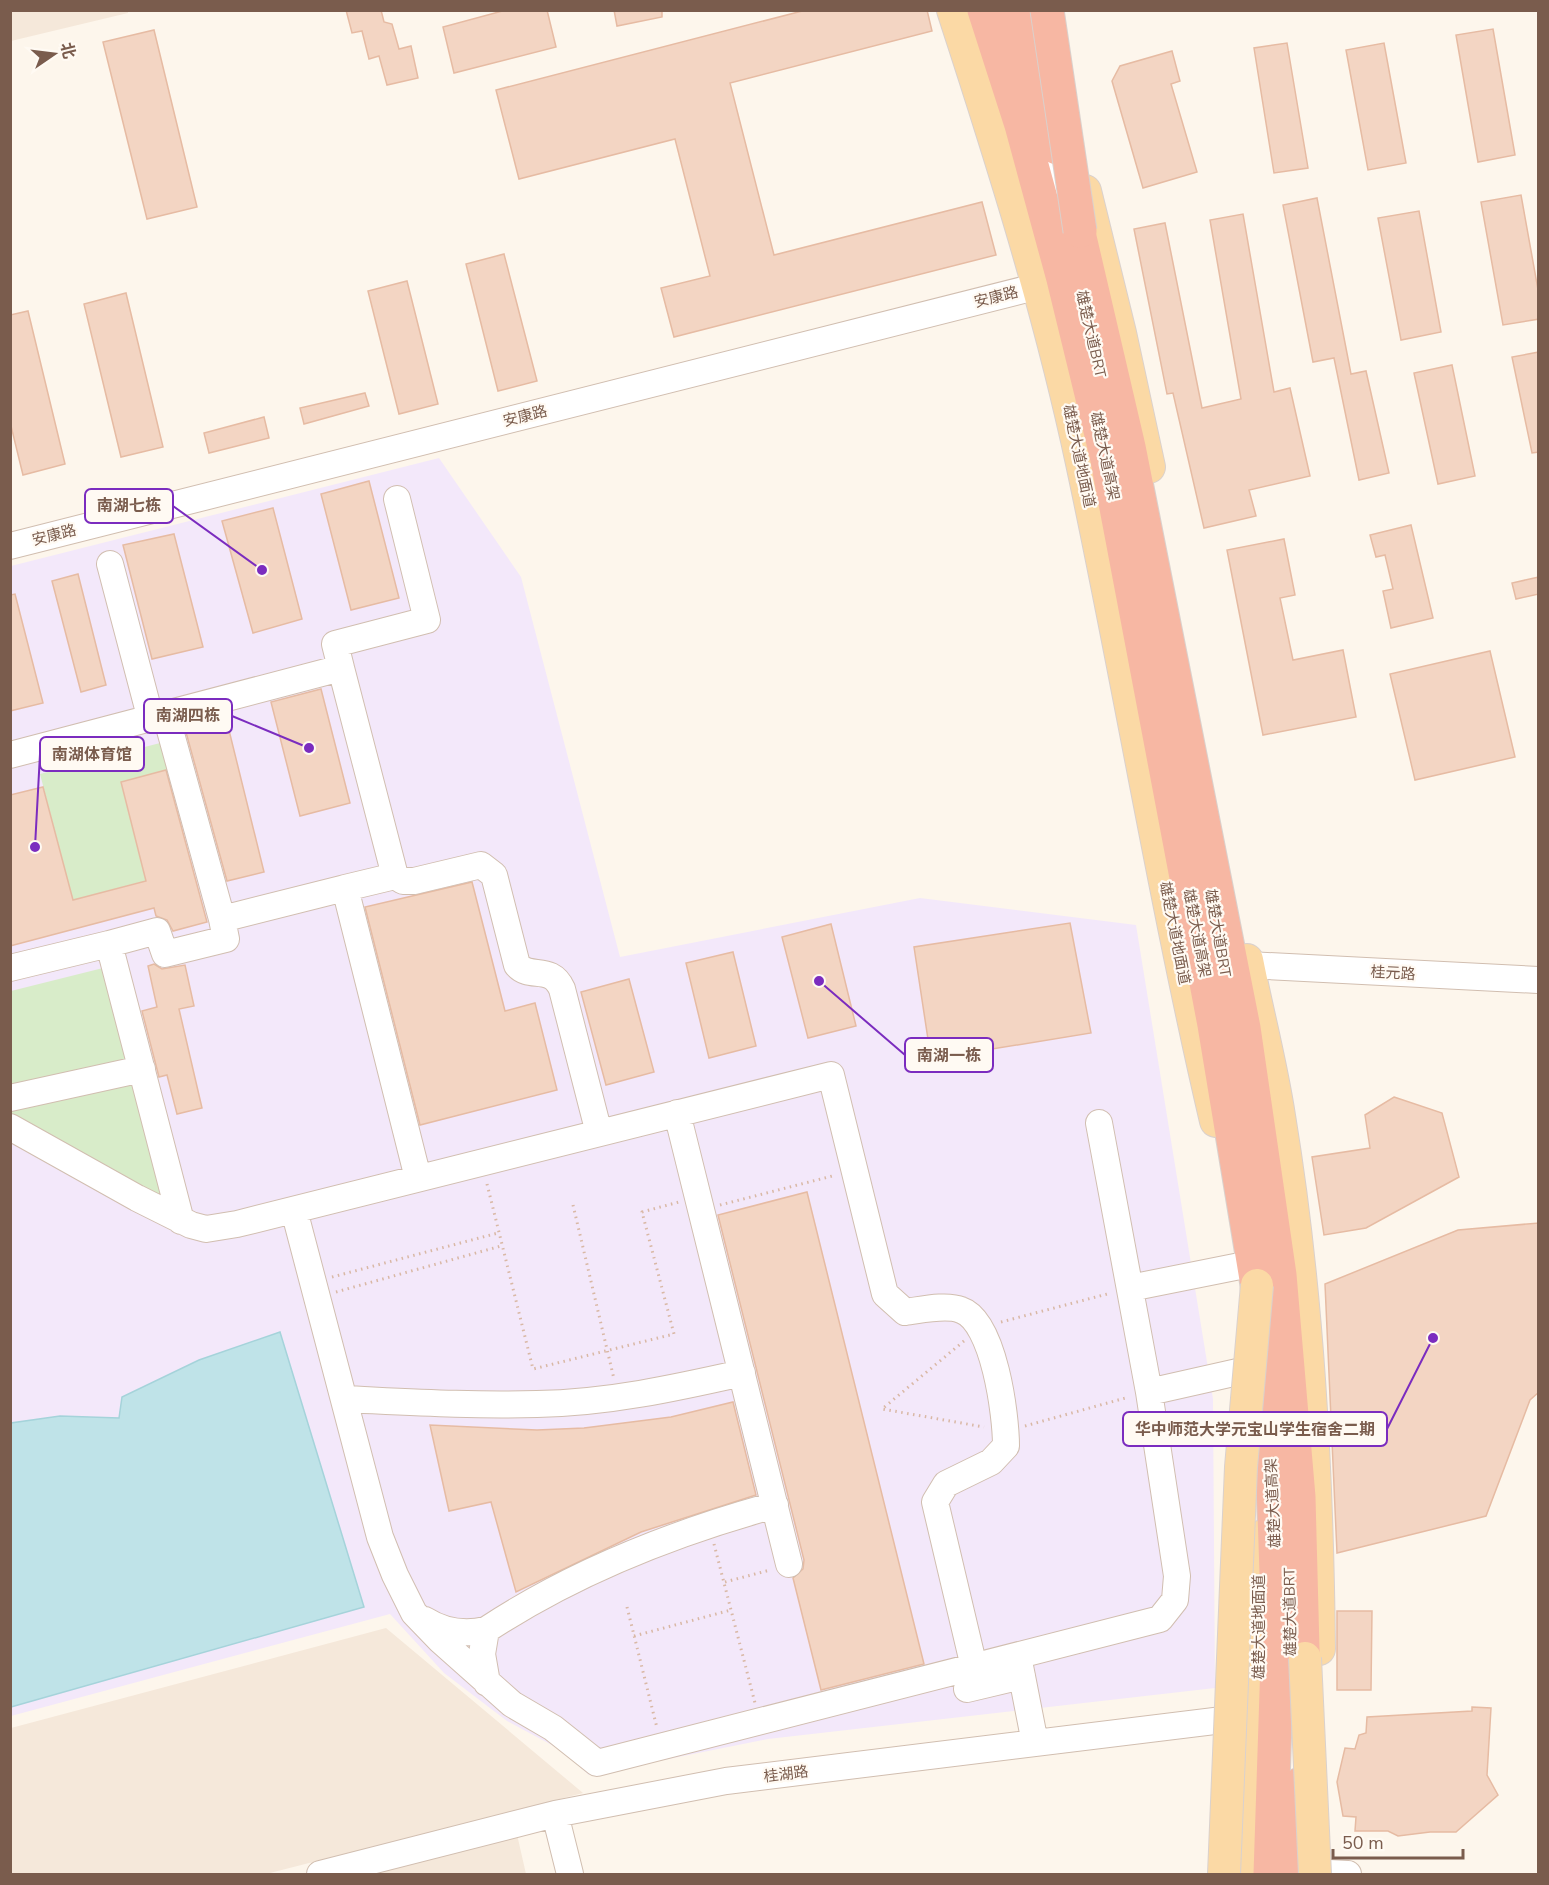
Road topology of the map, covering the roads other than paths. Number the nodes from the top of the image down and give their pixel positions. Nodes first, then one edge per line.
1 (953, 10) edge
2 (984, 10) edge
3 (1006, 10) edge
4 (1015, 10) edge
5 (1032, 10) edge
6 (1047, 10) edge
7 (1080, 231) junction
8 (1039, 286) junction
9 (397, 499) dead end
10 (10, 546) edge
11 (110, 564) dead end
12 (341, 668) junction
13 (158, 714) junction
14 (10, 755) edge
15 (395, 876) junction
16 (345, 888) junction
17 (222, 919) junction
18 (109, 944) junction
19 (1248, 965) junction
20 (10, 968) edge
21 (1539, 980) edge
22 (142, 1069) junction
23 (10, 1098) edge
24 (677, 1113) junction
25 (1099, 1123) dead end
26 (10, 1127) edge
27 (599, 1133) junction
28 (418, 1178) junction
29 (294, 1210) junction
30 (181, 1221) junction
31 (1249, 1275) junction
32 (1130, 1288) junction
33 (1251, 1369) junction
34 (742, 1373) junction
35 (1149, 1392) junction
36 (344, 1399) junction
37 (389, 1401) junction
38 (357, 1445) junction
39 (775, 1505) junction
40 (789, 1564) road end
41 (414, 1613) junction
42 (486, 1630) junction
43 (1020, 1666) junction
44 (970, 1678) junction
45 (487, 1683) junction
46 (1259, 1716) junction
47 (1035, 1743) junction
48 (555, 1814) junction
49 (1302, 1874) edge
50 (320, 1875) edge
51 (570, 1875) edge
52 (1224, 1875) edge
53 (1252, 1875) edge
54 (1270, 1875) edge
55 (1348, 1875) edge

1 - 8 main road, 雄楚大道地面道
2 - 31 highway, 雄楚大道高架
3 - 49 street, 雄楚大道BRT
4 - 7 highway, 雄楚大道高架, bridge
5 - 19 main road
6 - 7 highway, bridge
7 - 49 highway, 雄楚大道高架, bridge
8 - 10 street, 安康路
8 - 31 main road, 雄楚大道地面道
9 - 12 street
11 - 13 street
12 - 13 street
12 - 15 street
13 - 14 street
13 - 17 street
15 - 16 street
15 - 27 street
16 - 17 street
16 - 28 street
17 - 18 street
18 - 20 street
18 - 22 street
19 - 21 street, 桂元路
19 - 49 main road
22 - 23 street
22 - 30 street
24 - 27 street
24 - 34 street
24 - 44 street
25 - 32 street
26 - 30 street
27 - 28 street
28 - 29 street
29 - 30 street
29 - 36 street
31 - 32 street
31 - 33 main road, 雄楚大道地面道
31 - 52 main road, bridge
31 - 54 highway, 雄楚大道高架, bridge
32 - 35 street
33 - 35 street
33 - 46 main road, 雄楚大道地面道
34 - 37 street
34 - 39 street
35 - 43 street
36 - 37 street
36 - 38 street
37 - 38 street
38 - 41 street
39 - 40 street
39 - 42 street
41 - 42 street
41 - 45 street
42 - 45 street
43 - 44 street
43 - 47 street
44 - 45 street
46 - 47 street, 桂湖路
46 - 53 main road, 雄楚大道地面道
47 - 48 street, 桂湖路
48 - 50 street, 桂湖路
48 - 51 street
49 - 55 street

